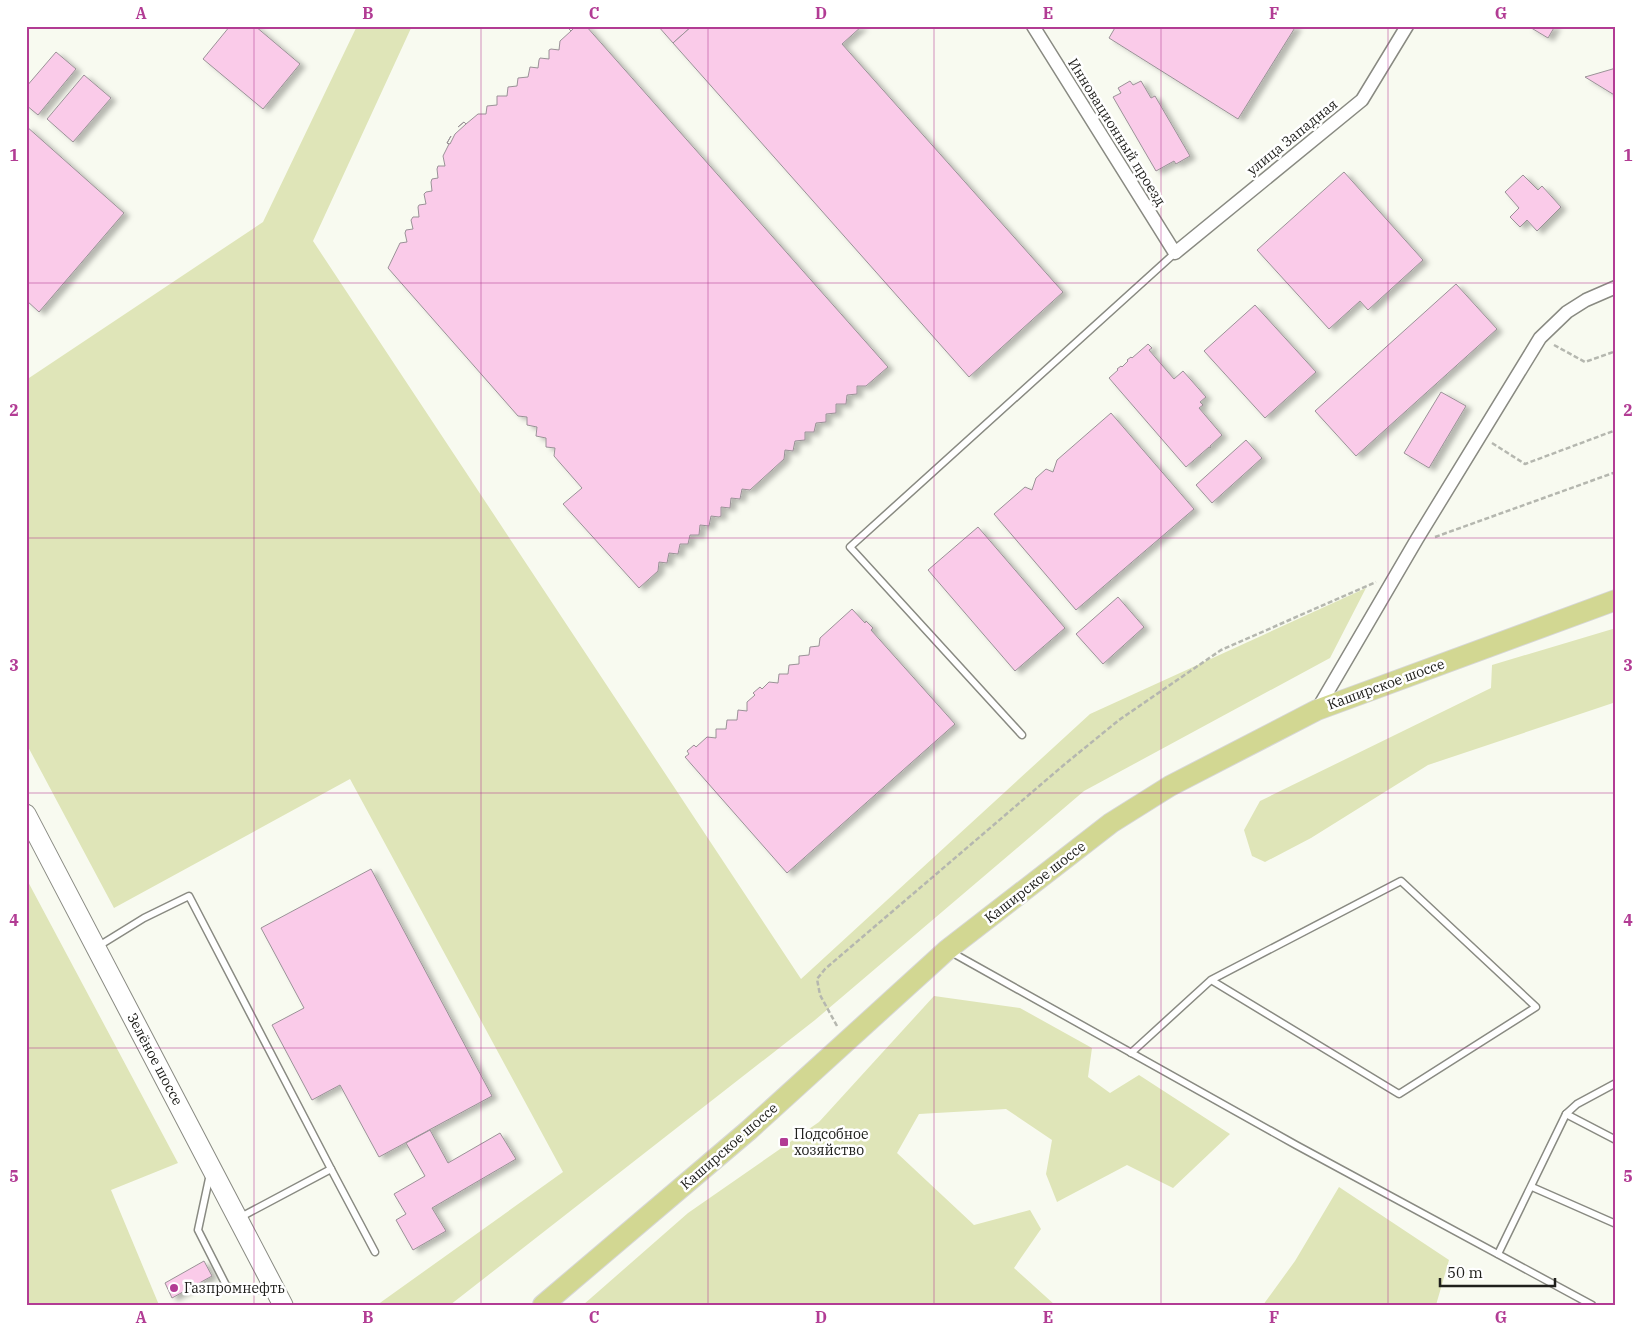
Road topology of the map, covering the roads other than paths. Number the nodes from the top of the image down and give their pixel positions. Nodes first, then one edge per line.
1 (1034, 26) edge
2 (1407, 26) edge
3 (1175, 253) junction
4 (1616, 287) edge
5 (1616, 600) edge
6 (1317, 710) junction
7 (1022, 735) dead end
8 (26, 814) edge
9 (96, 947) junction
10 (947, 950) junction
11 (1211, 980) junction
12 (1131, 1053) junction
13 (1616, 1083) edge
14 (1566, 1114) junction
15 (1616, 1140) edge
16 (211, 1168) junction
17 (331, 1169) junction
18 (1532, 1186) junction
19 (238, 1219) junction
20 (1616, 1224) edge
21 (375, 1252) dead end
22 (1498, 1254) junction
23 (279, 1298) edge
24 (543, 1305) edge
25 (1592, 1305) edge

1 - 3 street, Инновационный проезд
2 - 3 street, улица Западная
3 - 7 lane
4 - 6 street
5 - 6 main road, Каширское шоссе
6 - 10 main road, Каширское шоссе
8 - 9 main road, Зелёное шоссе
9 - 16 main road, Зелёное шоссе
9 - 17 lane
10 - 12 lane
10 - 24 main road, Каширское шоссе
11 - 11 lane
11 - 12 lane
12 - 22 lane
13 - 14 lane
14 - 15 lane
14 - 18 lane
16 - 19 main road, Зелёное шоссе
16 - 23 lane
17 - 19 lane
17 - 21 lane
18 - 20 lane
18 - 22 lane
19 - 23 main road, Зелёное шоссе
22 - 25 lane

